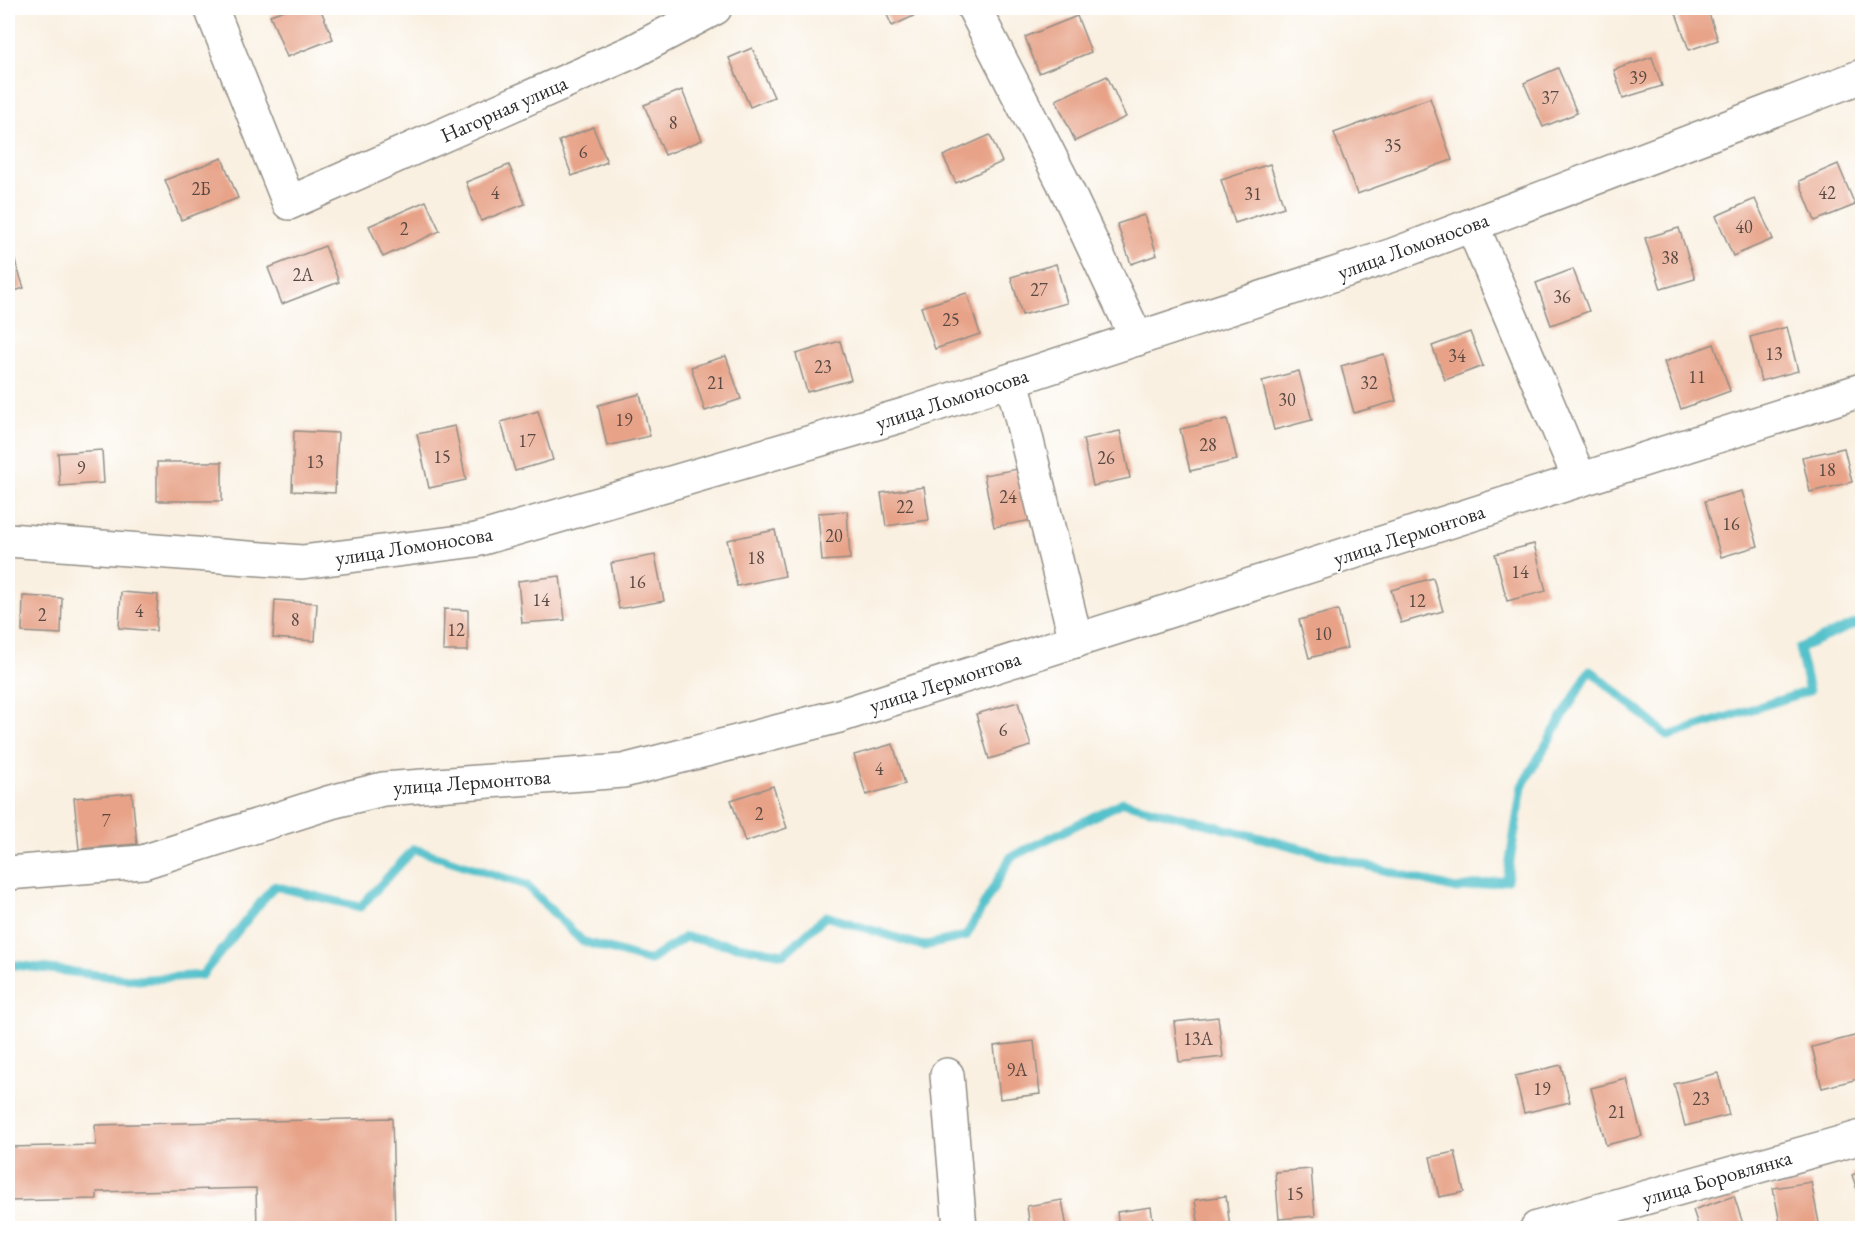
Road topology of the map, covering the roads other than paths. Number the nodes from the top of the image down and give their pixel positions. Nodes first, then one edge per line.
1 (211, 8) edge
2 (716, 8) edge
3 (974, 8) edge
4 (1863, 75) edge
5 (1472, 225) junction
6 (1137, 339) junction
7 (1012, 380) junction
8 (1863, 390) edge
9 (1580, 480) junction
10 (8, 540) edge
11 (1076, 641) junction
12 (8, 873) edge
13 (947, 1075) dead end
14 (1863, 1137) edge
15 (960, 1228) edge
16 (1537, 1228) edge

1 - 2 street, Нагорная улица
3 - 6 street
4 - 5 street, улица Ломоносова
5 - 6 street, улица Ломоносова
5 - 9 street
6 - 7 street, улица Ломоносова
7 - 10 street, улица Ломоносова
7 - 11 street
8 - 9 street, улица Лермонтова
9 - 11 street, улица Лермонтова
11 - 12 street, улица Лермонтова
13 - 15 street
14 - 16 street, улица Боровлянка

